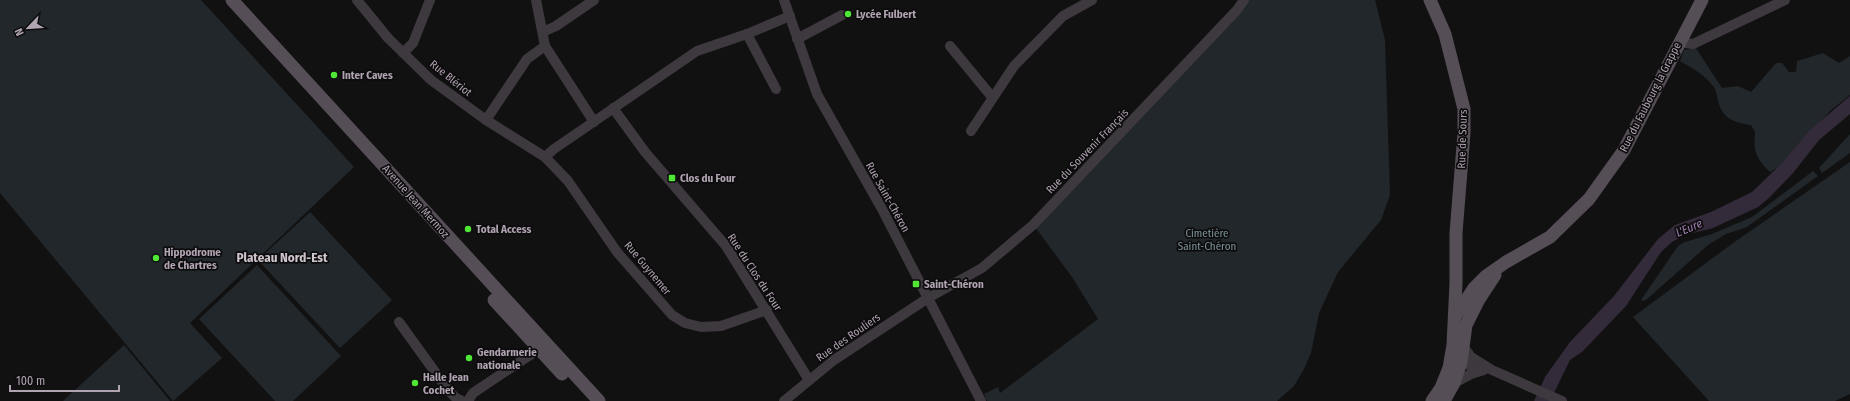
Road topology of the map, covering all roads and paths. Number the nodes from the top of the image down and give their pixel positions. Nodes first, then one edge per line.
1 (225, 0) edge
2 (232, 0) edge
3 (357, 0) edge
4 (430, 0) edge
5 (536, 0) edge
6 (594, 0) edge
7 (784, 0) edge
8 (1092, 0) edge
9 (1244, 0) edge
10 (1430, 0) edge
11 (1702, 0) edge
12 (1785, 0) edge
13 (842, 15) dead end
14 (790, 16) junction
15 (543, 32) junction
16 (747, 34) junction
17 (797, 39) junction
18 (1679, 42) junction
19 (545, 46) junction
20 (950, 46) dead end
21 (403, 53) junction
22 (776, 89) dead end
23 (992, 98) junction
24 (613, 108) junction
25 (486, 120) junction
26 (594, 122) junction
27 (971, 130) dead end
28 (545, 157) junction
29 (1501, 265) junction
30 (1456, 283) junction
31 (1474, 288) junction
32 (928, 298) junction
33 (766, 310) junction
34 (1458, 311) junction
35 (399, 322) dead end
36 (1466, 325) junction
37 (1458, 345) junction
38 (543, 347) junction
39 (1466, 360) junction
40 (1449, 368) junction
41 (1487, 370) junction
42 (809, 380) junction
43 (1454, 383) junction
44 (462, 401) edge
45 (468, 401) edge
46 (588, 401) edge
47 (600, 401) edge
48 (784, 401) edge
49 (981, 401) edge
50 (1432, 401) edge
51 (1444, 401) edge
52 (1562, 401) edge

1 - 38 main road, Avenue Jean Mermoz
2 - 38 main road, Avenue Jean Mermoz
3 - 21 street, Rue Blériot
4 - 21 street
5 - 15 street
6 - 15 street
7 - 14 street, Rue Saint-Chéron
8 - 23 street
9 - 32 street, Rue du Souvenir Français
10 - 30 main road, Rue de Sours
11 - 18 main road, Rue du Faubourg la Grappe
12 - 18 street
13 - 17 street
14 - 16 street
14 - 17 street, Rue Saint-Chéron
15 - 19 street
16 - 22 street
16 - 24 street
17 - 32 street, Rue Saint-Chéron
18 - 29 main road, Rue du Faubourg la Grappe
19 - 25 street
19 - 26 street
20 - 23 street
21 - 25 street, Rue Blériot
23 - 27 street
24 - 26 street
24 - 33 street, Rue du Clos du Four
25 - 28 street, Rue Blériot
26 - 28 street
28 - 33 street, Rue Guynemer
29 - 31 main road, Rue du Faubourg la Grappe
29 - 36 main road, Rue du Faubourg la Grappe
30 - 31 main road
30 - 34 main road, Rue de Sours
31 - 34 main road, Rue du Faubourg la Grappe
32 - 42 street, Rue des Rouliers
32 - 49 street, Rue Saint-Chéron
33 - 42 street, Rue du Clos du Four
34 - 36 main road, Rue de Sours
34 - 37 main road, Rue du Faubourg la Grappe
35 - 44 street
36 - 37 main road, Rue du Faubourg la Grappe
37 - 39 main road, Rue du Faubourg la Grappe
37 - 40 main road, Rue du Faubourg la Grappe
38 - 45 street
38 - 46 main road, Avenue Jean Mermoz
38 - 47 main road, Avenue Jean Mermoz
39 - 40 street
39 - 41 street
39 - 43 main road, Rue du Faubourg la Grappe
40 - 50 main road, Rue du Faubourg la Grappe
41 - 43 street
41 - 52 street
42 - 48 street, Rue des Rouliers
43 - 51 main road, Rue du Faubourg la Grappe

